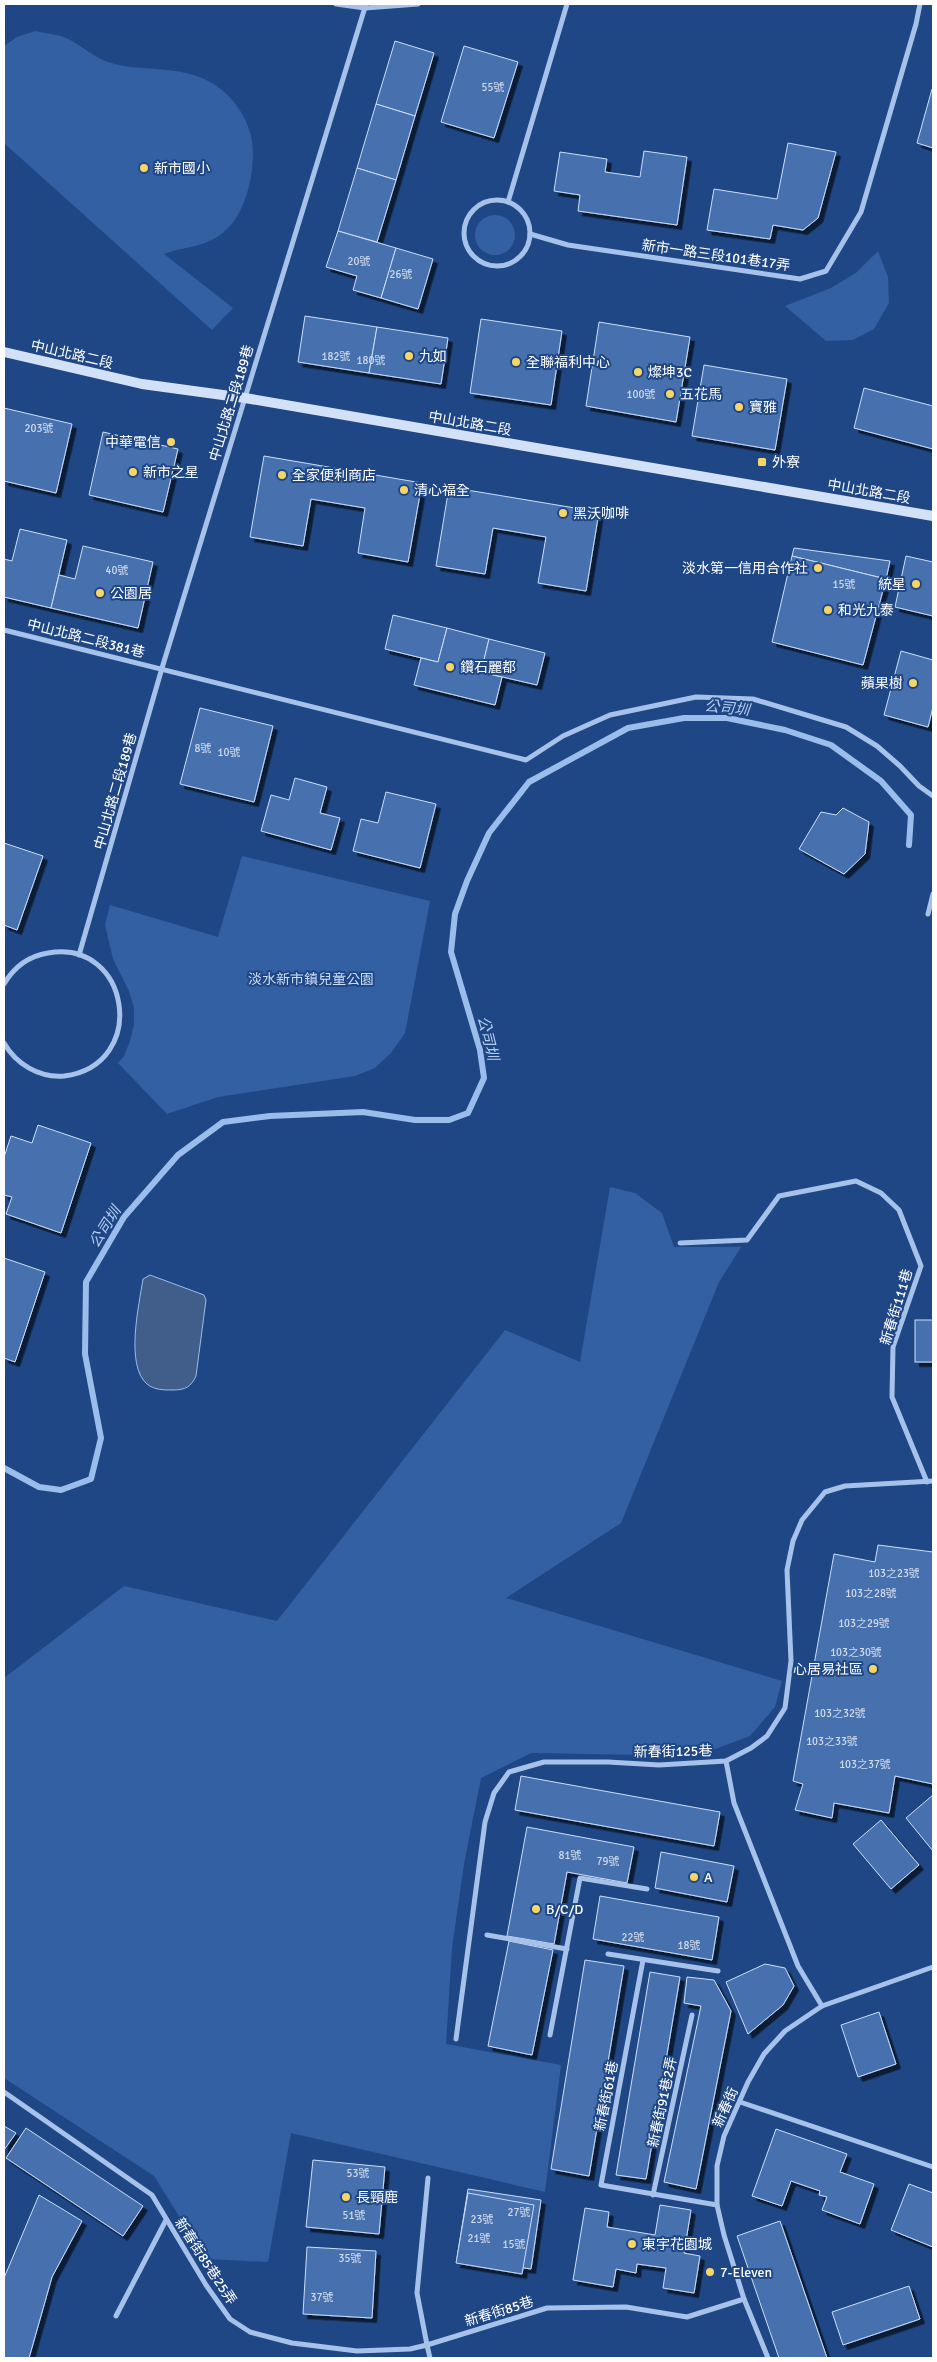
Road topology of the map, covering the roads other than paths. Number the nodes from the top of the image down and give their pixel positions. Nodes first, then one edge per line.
1 (336, 4) edge
2 (418, 4) edge
3 (567, 4) edge
4 (920, 4) edge
5 (365, 6) edge
6 (508, 202) junction
7 (530, 234) junction
8 (4, 352) edge
9 (245, 398) junction
10 (933, 516) edge
11 (4, 630) edge
12 (162, 668) junction
13 (933, 796) edge
14 (933, 894) edge
15 (928, 914) dead end
16 (79, 954) junction
17 (4, 984) edge
18 (4, 1044) edge
19 (680, 1243) dead end
20 (930, 1481) edge
21 (726, 1761) junction
22 (647, 1889) dead end
23 (487, 1936) dead end
24 (567, 1949) junction
25 (608, 1954) dead end
26 (643, 1960) junction
27 (933, 1967) edge
28 (718, 1971) dead end
29 (822, 2006) junction
30 (692, 2014) dead end
31 (550, 2035) dead end
32 (456, 2039) dead end
33 (4, 2092) edge
34 (740, 2102) junction
35 (933, 2167) edge
36 (428, 2178) dead end
37 (653, 2195) junction
38 (717, 2205) junction
39 (166, 2220) junction
40 (744, 2299) junction
41 (116, 2316) dead end
42 (427, 2345) junction
43 (430, 2358) edge
44 (768, 2358) edge

1 - 5 street
2 - 5 street
3 - 6 street
4 - 7 street, 新市一路三段101巷17弄
5 - 9 street, 中山北路二段189巷
6 - 7 street
6 - 7 street
8 - 9 street, 中山北路二段
9 - 10 street, 中山北路二段
9 - 12 street, 中山北路二段189巷
11 - 12 street, 中山北路二段381巷
12 - 13 street, 中山北路二段381巷
12 - 16 street, 中山北路二段189巷
14 - 15 street
16 - 17 street
16 - 18 street
19 - 20 street, 新春街111巷
20 - 21 street, 新春街125巷
21 - 29 street
21 - 32 street, 新春街125巷
22 - 24 street
23 - 24 street
24 - 31 street
25 - 26 street
26 - 28 street
26 - 37 street, 新春街61巷
27 - 29 street, 新春街
29 - 34 street, 新春街
30 - 37 street, 新春街91巷2弄
33 - 39 street, 新春街85巷25弄
34 - 35 street
34 - 38 street, 新春街
36 - 42 street
37 - 38 street
38 - 40 street, 新春街
39 - 41 street
39 - 42 street, 新春街85巷25弄
40 - 42 street, 新春街85巷
40 - 44 street, 新春街
42 - 43 street

